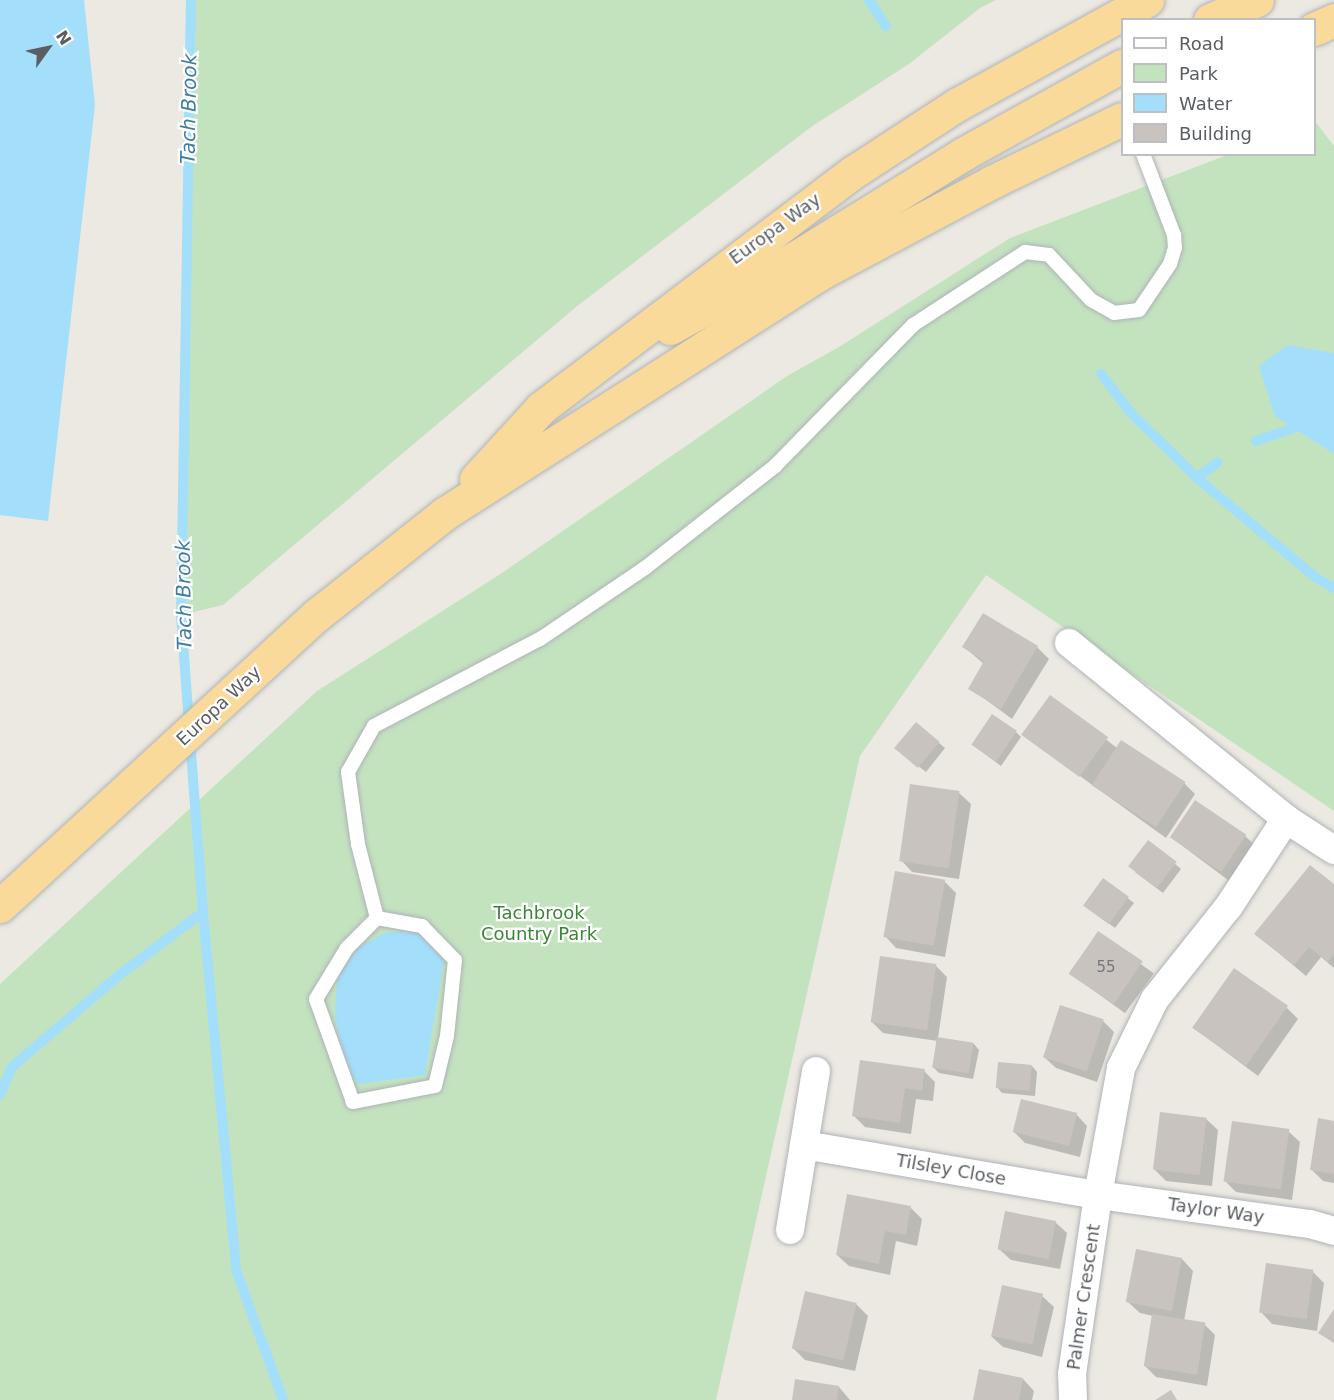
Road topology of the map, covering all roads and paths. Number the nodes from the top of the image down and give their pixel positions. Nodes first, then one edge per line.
1 (1147, 0) edge
2 (1257, 0) edge
3 (1215, 18) edge
4 (1121, 67) edge
5 (1121, 119) edge
6 (1144, 156) edge
7 (582, 376) junction
8 (444, 514) junction
9 (1069, 643) dead end
10 (1286, 819) junction
11 (1334, 850) edge
12 (0, 906) edge
13 (377, 918) junction
14 (816, 1071) dead end
15 (804, 1145) junction
16 (1098, 1195) junction
17 (790, 1230) dead end
18 (1334, 1231) edge
19 (1072, 1400) edge

1 - 7 highway, Europa Way
2 - 3 highway
4 - 7 highway
5 - 8 highway, Europa Way
6 - 13 lane
7 - 8 highway, Europa Way
8 - 12 highway, Europa Way
9 - 10 street
10 - 11 street
10 - 16 street, Palmer Crescent
13 - 13 lane
14 - 15 street
15 - 16 street, Tilsley Close
15 - 17 street
16 - 18 street, Taylor Way
16 - 19 street, Palmer Crescent

